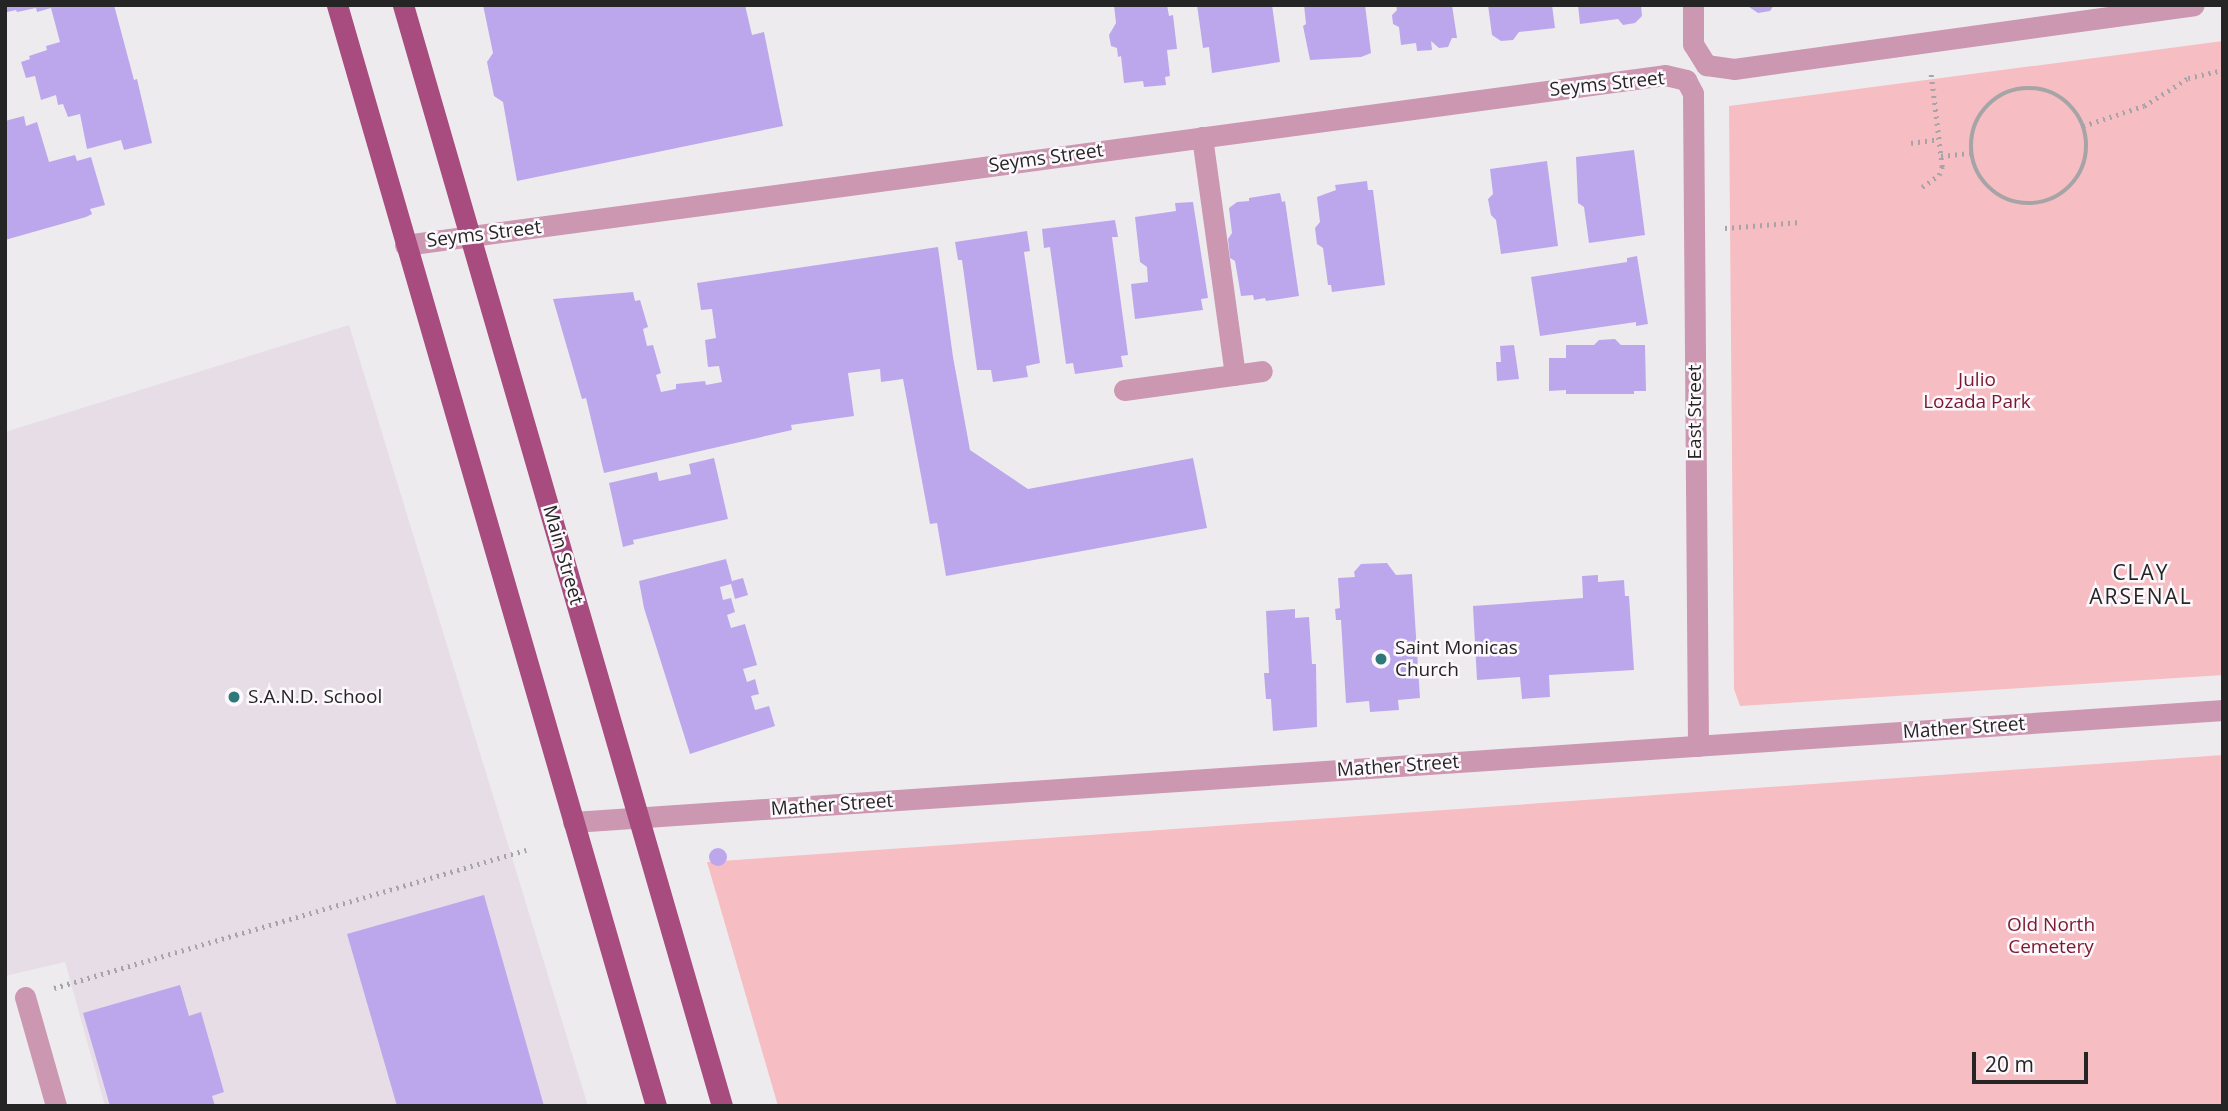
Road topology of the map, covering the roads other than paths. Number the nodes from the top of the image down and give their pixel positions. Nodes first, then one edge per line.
1 (337, 5) edge
2 (403, 5) edge
3 (1693, 5) edge
4 (2194, 5) edge
5 (1686, 80) joint
6 (1202, 137) junction
7 (469, 236) junction
8 (405, 245) junction
9 (1262, 371) dead end
10 (1235, 375) junction
11 (1124, 390) dead end
12 (2223, 710) edge
13 (1698, 746) junction
14 (639, 818) junction
15 (573, 822) junction
16 (24, 997) road end
17 (56, 1106) edge
18 (656, 1106) edge
19 (722, 1106) edge

1 - 8 main road
2 - 7 main road, Main Street
3 - 4 street
5 - 6 street, Seyms Street
5 - 13 street, East Street
6 - 7 street, Seyms Street
6 - 10 street
7 - 8 street, Seyms Street
7 - 14 main road, Main Street
8 - 15 main road
9 - 10 street
10 - 11 street
12 - 13 street, Mather Street
13 - 14 street, Mather Street
14 - 15 street, Mather Street
14 - 19 main road, Main Street
15 - 18 main road
16 - 17 street

